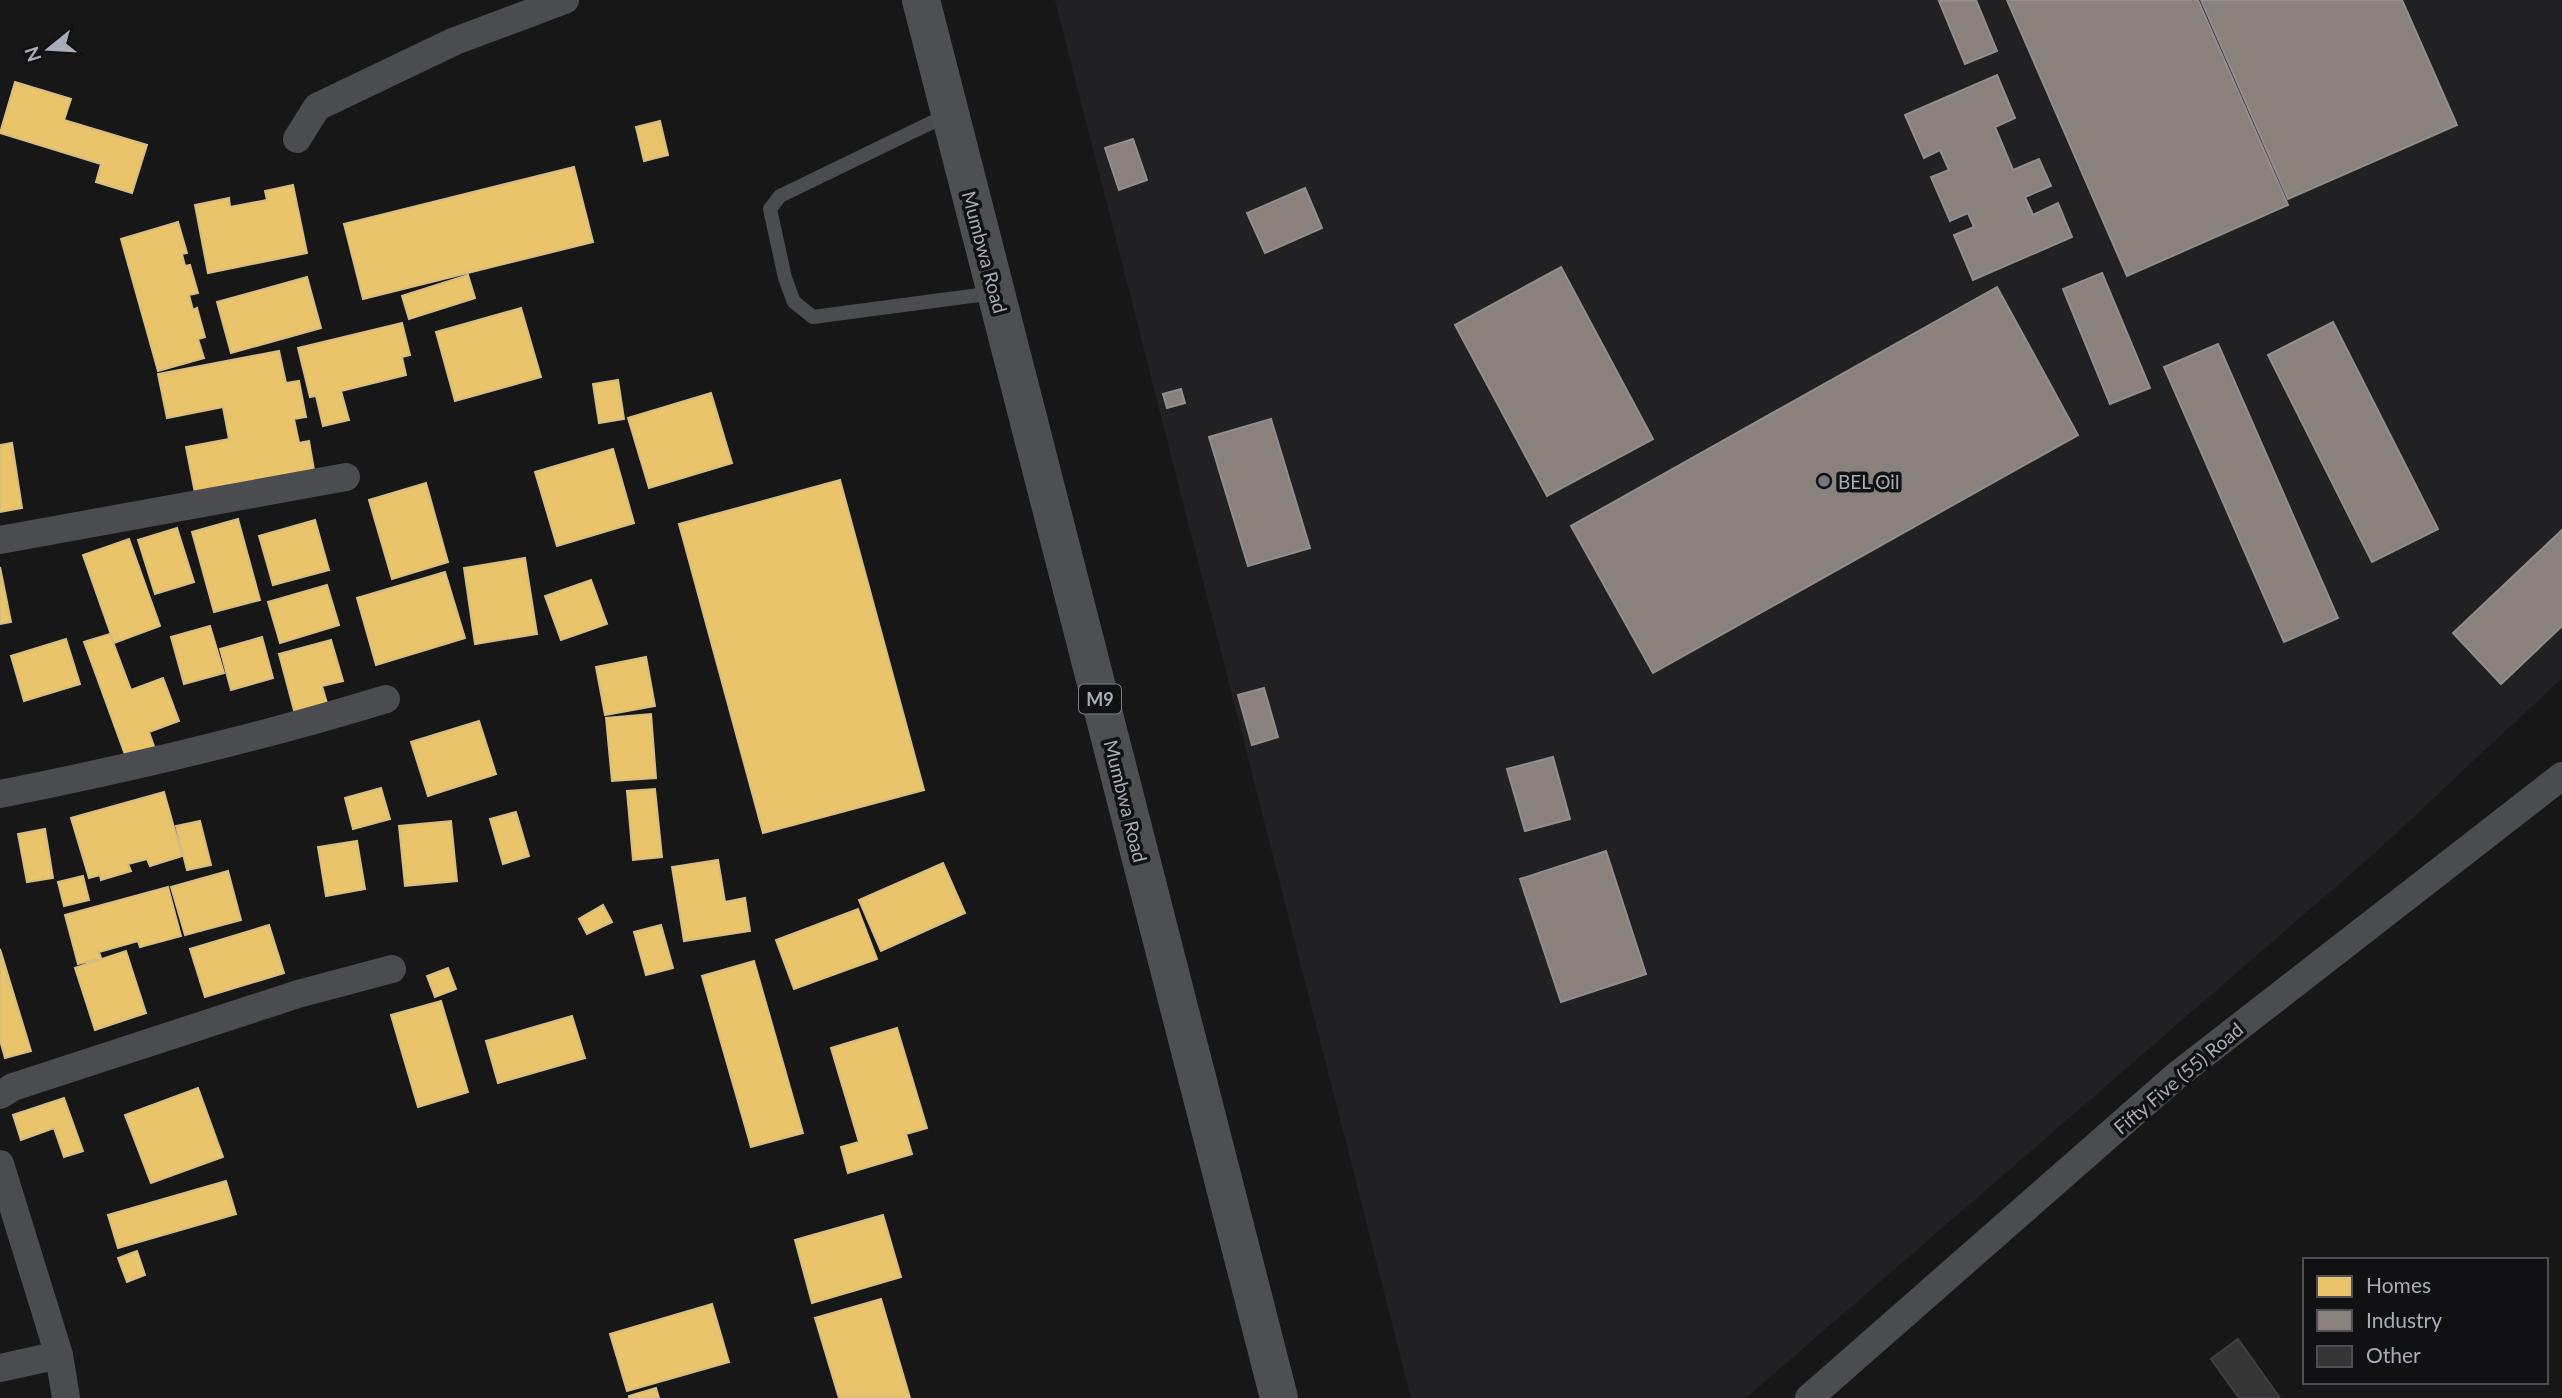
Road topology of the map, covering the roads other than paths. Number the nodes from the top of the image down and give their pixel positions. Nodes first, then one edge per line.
1 (565, 0) edge
2 (921, 0) edge
3 (949, 115) junction
4 (297, 139) dead end
5 (995, 293) junction
6 (346, 477) dead end
7 (0, 540) edge
8 (386, 699) dead end
9 (2562, 776) edge
10 (0, 794) edge
11 (392, 969) dead end
12 (0, 1095) edge
13 (0, 1164) edge
14 (59, 1355) junction
15 (0, 1368) edge
16 (66, 1398) edge
17 (1279, 1398) edge
18 (1810, 1398) edge

1 - 4 street
2 - 3 main road, Mumbwa Road / M9
3 - 5 main road, Mumbwa Road / M9
3 - 5 lane
5 - 17 main road, Mumbwa Road / M9
6 - 7 street
8 - 10 street
9 - 18 street, Fifty Five (55) Road
11 - 12 street
13 - 14 street
14 - 15 street
14 - 16 street

